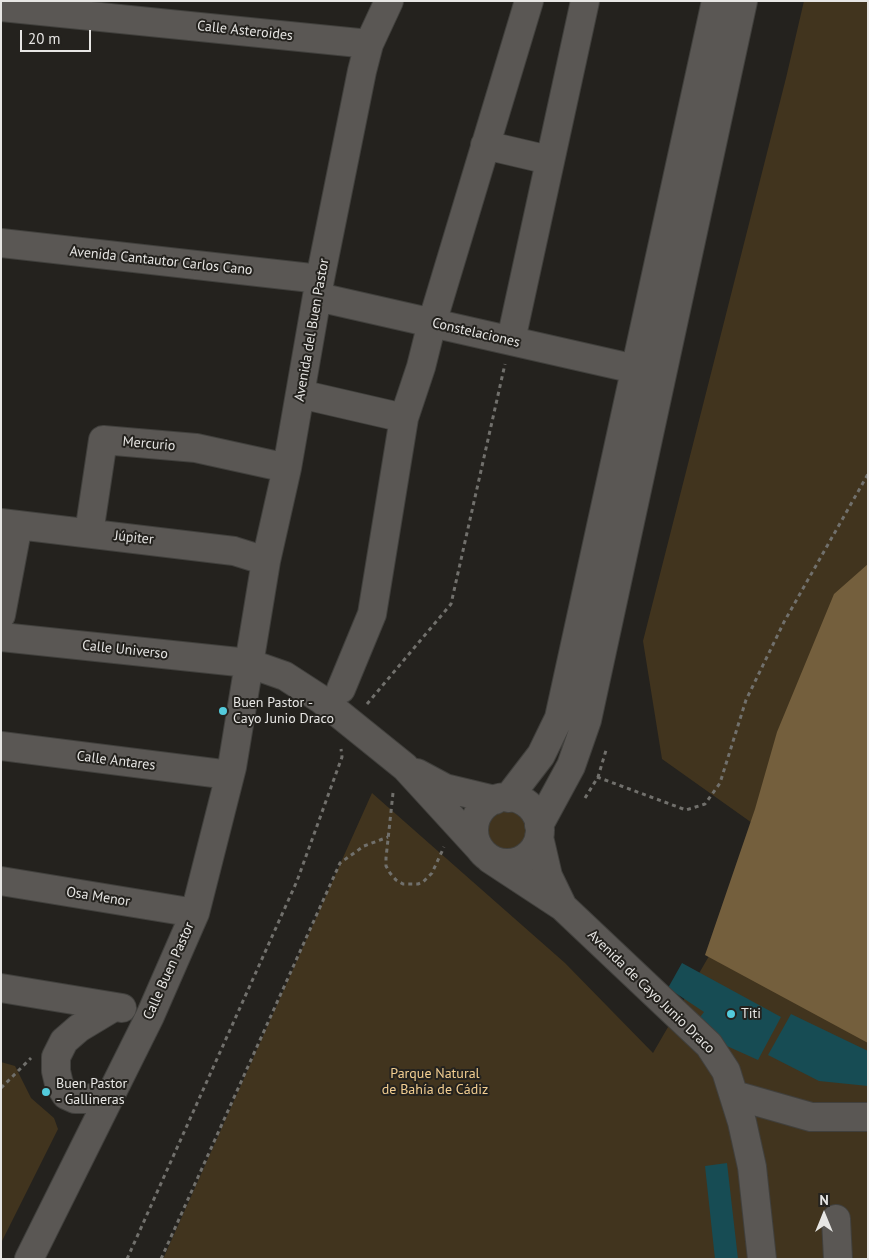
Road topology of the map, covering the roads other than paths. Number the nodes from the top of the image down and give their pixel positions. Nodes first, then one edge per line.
1 (389, 1) edge
2 (529, 1) edge
3 (585, 1) edge
4 (716, 1) edge
5 (743, 1) edge
6 (1, 7) edge
7 (369, 44) junction
8 (485, 145) junction
9 (549, 160) junction
10 (1, 243) edge
11 (319, 288) junction
12 (432, 323) junction
13 (511, 340) junction
14 (635, 370) junction
15 (300, 394) junction
16 (404, 418) junction
17 (286, 468) junction
18 (9, 524) edge
19 (89, 533) junction
20 (266, 561) junction
21 (1, 615) edge
22 (1, 637) edge
23 (248, 662) junction
24 (349, 703) junction
25 (1, 746) edge
26 (405, 767) junction
27 (230, 775) junction
28 (502, 799) junction
29 (539, 831) junction
30 (485, 854) junction
31 (1, 882) edge
32 (564, 907) junction
33 (195, 913) junction
34 (1, 988) edge
35 (114, 1007) junction
36 (150, 1016) junction
37 (110, 1096) junction
38 (734, 1096) junction
39 (868, 1117) edge
40 (836, 1219) dead end
41 (29, 1259) edge
42 (762, 1259) edge
43 (838, 1259) edge

1 - 7 street, Avenida del Buen Pastor
2 - 8 street
3 - 9 street
4 - 14 street
5 - 29 street
6 - 7 street, Calle Asteroides
7 - 11 street, Avenida del Buen Pastor
8 - 9 street
8 - 12 street
9 - 13 street
10 - 11 street, Avenida Cantautor Carlos Cano
11 - 12 street, Constelaciones
11 - 15 street, Avenida del Buen Pastor
12 - 13 street, Constelaciones
12 - 16 street
13 - 14 street, Constelaciones
14 - 28 street
15 - 16 street
15 - 17 street, Avenida del Buen Pastor
16 - 24 street
17 - 19 street, Mercurio
17 - 20 street, Avenida del Buen Pastor
18 - 19 street, Júpiter
18 - 21 street
19 - 20 street, Júpiter
20 - 23 street, Avenida del Buen Pastor
22 - 23 street, Calle Universo
23 - 24 street, Avenida de Cayo Junio Draco
23 - 27 street, Calle Buen Pastor
24 - 26 street, Avenida de Cayo Junio Draco
25 - 27 street, Calle Antares
26 - 28 street, Avenida de Cayo Junio Draco
26 - 30 street, Avenida de Cayo Junio Draco
27 - 33 street, Calle Buen Pastor
28 - 29 street
28 - 30 street
29 - 30 street
29 - 32 street, Avenida de Cayo Junio Draco
30 - 32 street, Avenida de Cayo Junio Draco
31 - 33 street, Osa Menor
32 - 38 street, Avenida de Cayo Junio Draco
33 - 36 street, Calle Buen Pastor
34 - 35 street
35 - 36 street
35 - 37 street
36 - 37 street, Calle Buen Pastor
37 - 41 street, Calle Buen Pastor
38 - 39 street
38 - 42 street, Avenida de Cayo Junio Draco
40 - 43 street

